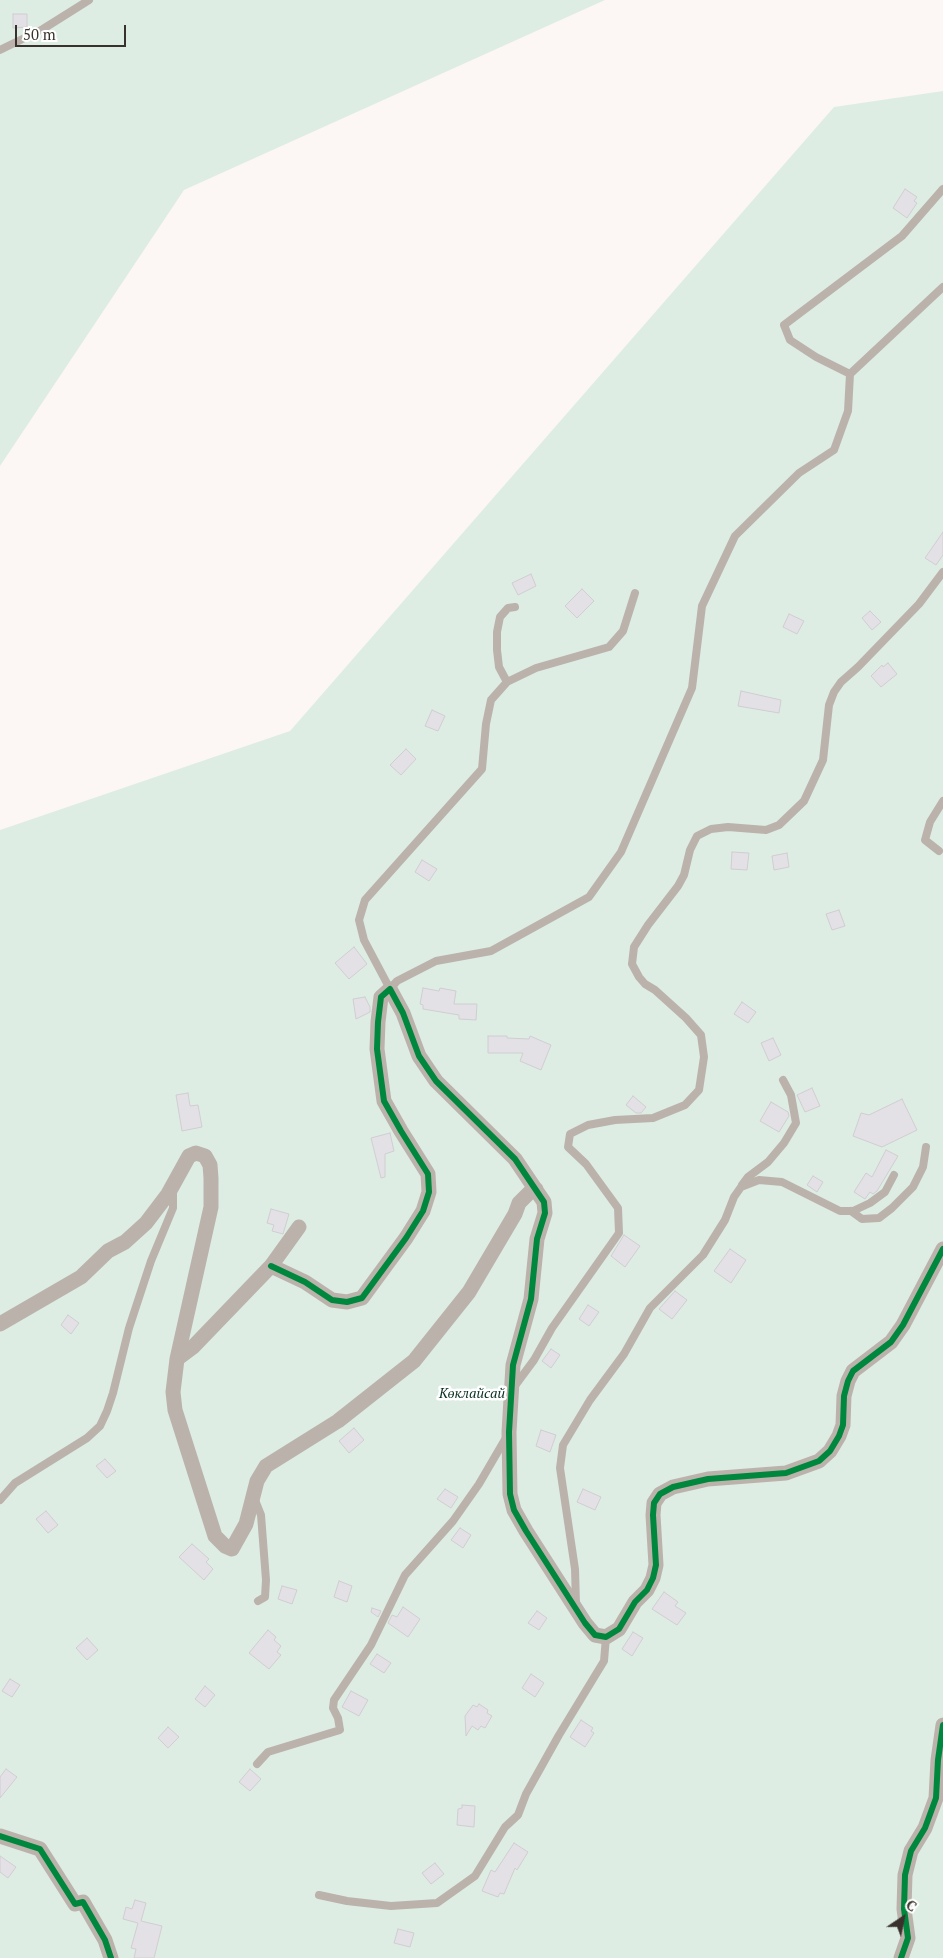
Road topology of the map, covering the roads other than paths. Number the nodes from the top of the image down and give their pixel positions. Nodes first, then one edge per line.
1 (89, 0) edge
2 (0, 50) edge
3 (943, 189) edge
4 (943, 287) edge
5 (850, 374) junction
6 (943, 572) edge
7 (635, 593) dead end
8 (515, 607) dead end
9 (506, 682) junction
10 (943, 801) edge
11 (943, 843) edge
12 (390, 989) junction
13 (783, 1080) dead end
14 (926, 1147) dead end
15 (894, 1175) dead end
16 (173, 1184) junction
17 (741, 1187) junction
18 (536, 1189) junction
19 (851, 1211) junction
20 (299, 1226) dead end
21 (943, 1249) edge
22 (271, 1266) junction
23 (0, 1324) edge
24 (177, 1359) junction
25 (512, 1390) junction
26 (509, 1432) junction
27 (254, 1496) junction
28 (0, 1500) edge
29 (258, 1601) dead end
30 (576, 1609) junction
31 (606, 1637) junction
32 (943, 1725) edge
33 (257, 1764) dead end
34 (0, 1836) edge
35 (319, 1895) dead end
36 (111, 1958) edge
37 (901, 1958) edge

1 - 2 lane
3 - 5 lane
4 - 5 lane
5 - 12 lane
6 - 25 lane
7 - 9 lane
8 - 9 lane
9 - 12 lane
10 - 11 lane
12 - 18 street
12 - 22 street
13 - 17 lane
14 - 19 lane
15 - 19 lane
16 - 23 street
16 - 24 street
16 - 28 lane
17 - 19 lane
17 - 30 lane
18 - 25 street
18 - 27 street
20 - 22 street
21 - 31 street
22 - 24 street
24 - 27 street
25 - 26 street
26 - 30 street
26 - 33 lane
27 - 29 lane
30 - 31 street
31 - 35 lane
32 - 37 street
34 - 36 street

